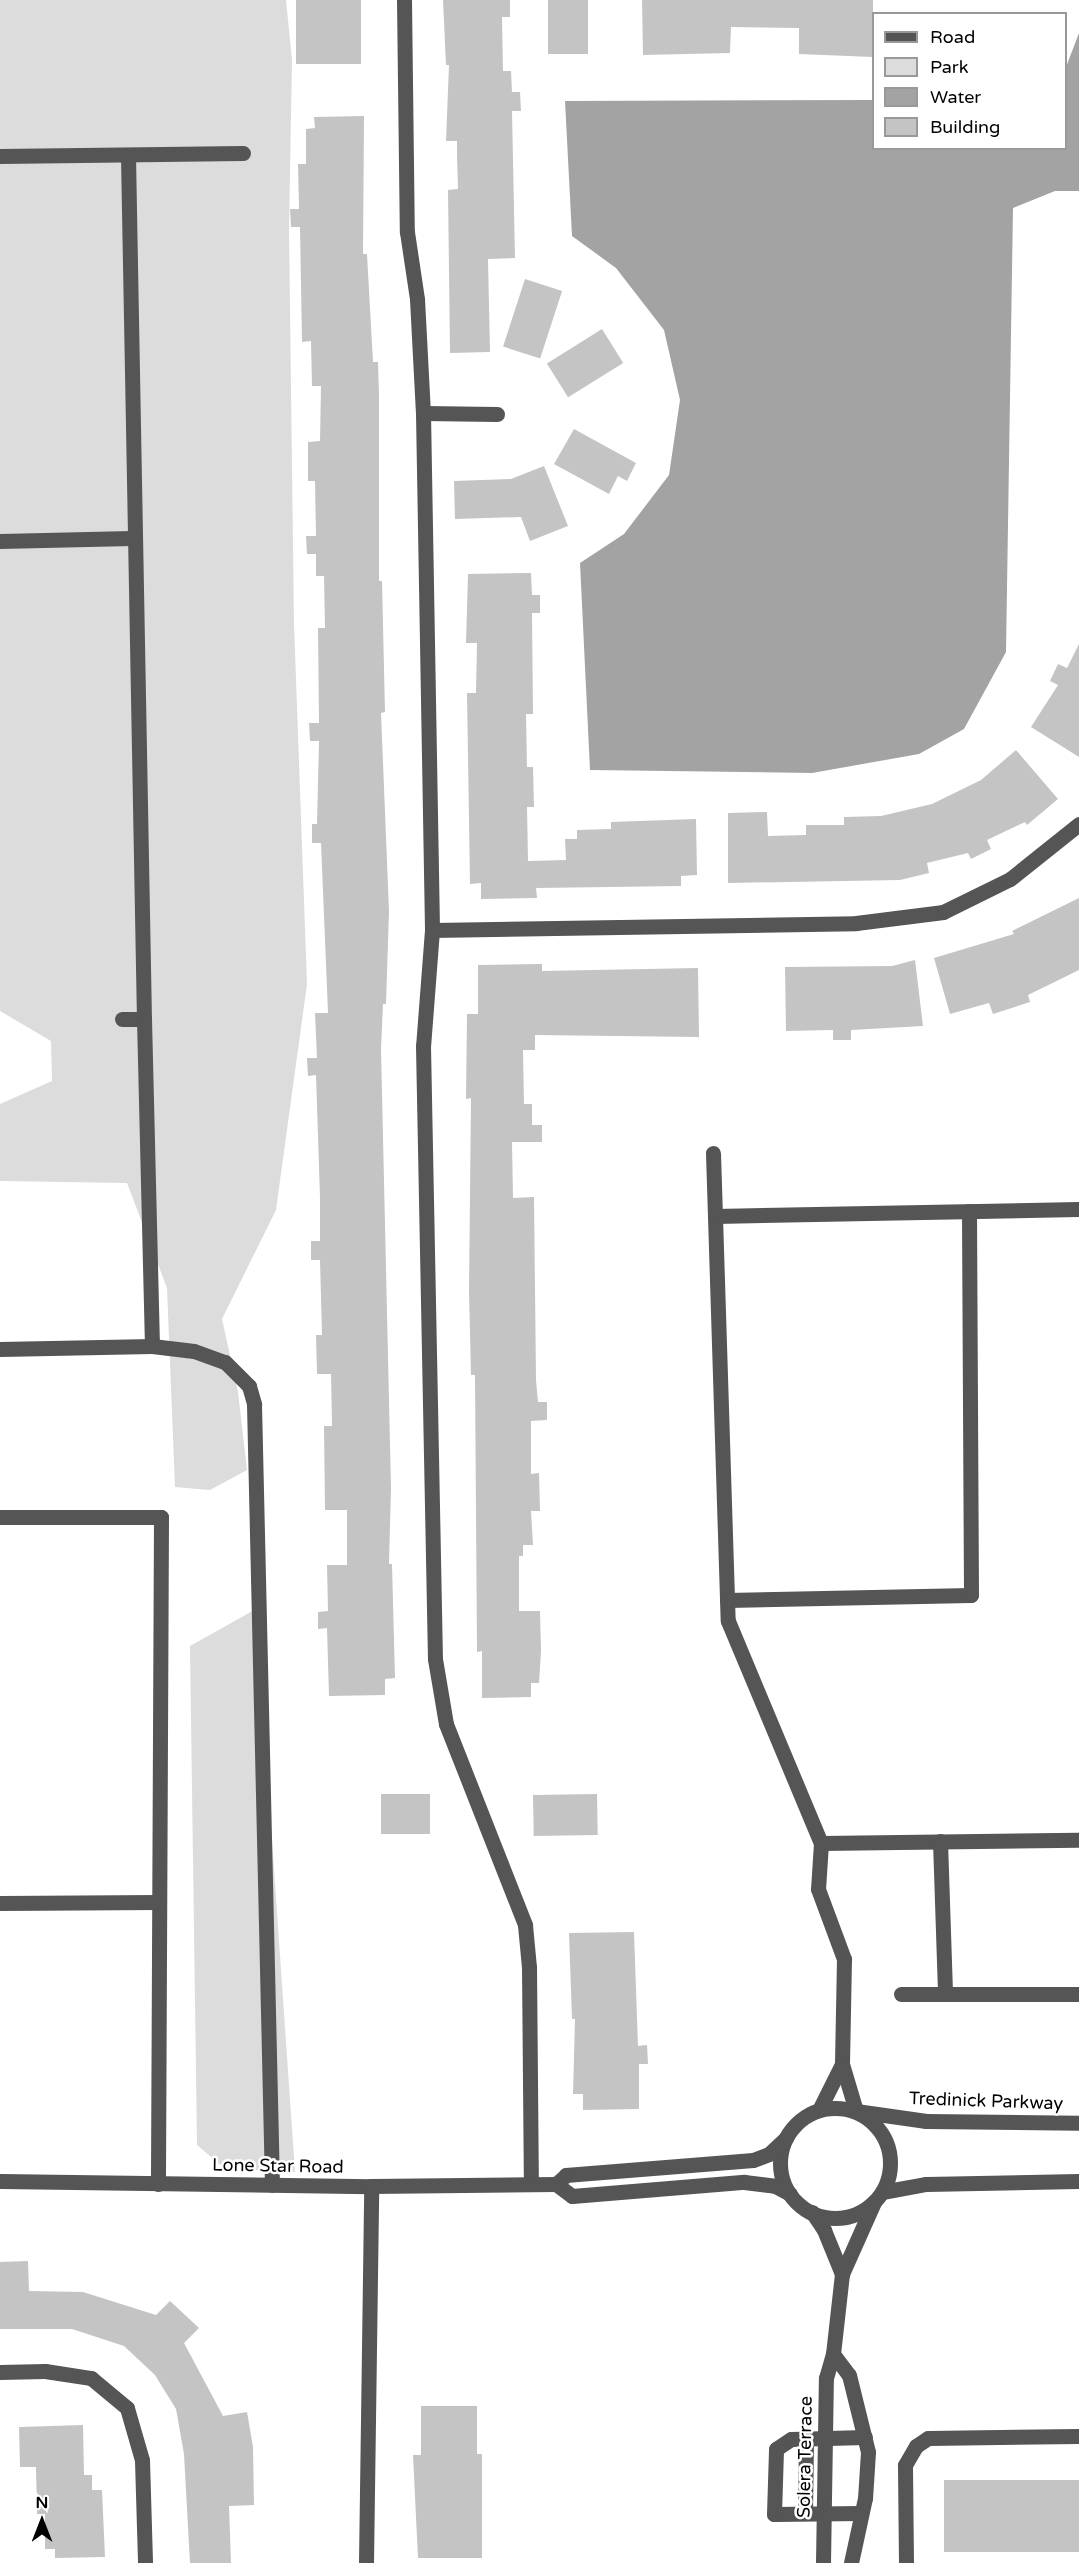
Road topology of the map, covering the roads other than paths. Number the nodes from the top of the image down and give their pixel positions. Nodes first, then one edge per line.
1 (404, 0) edge
2 (243, 153) dead end
3 (0, 156) edge
4 (128, 156) junction
5 (423, 413) junction
6 (497, 414) dead end
7 (132, 538) junction
8 (0, 541) edge
9 (1079, 824) edge
10 (432, 930) junction
11 (122, 1019) dead end
12 (144, 1019) junction
13 (713, 1153) dead end
14 (1079, 1209) edge
15 (969, 1211) junction
16 (715, 1216) junction
17 (152, 1346) junction
18 (0, 1349) edge
19 (0, 1517) edge
20 (727, 1599) junction
21 (1079, 1840) edge
22 (940, 1841) junction
23 (821, 1843) junction
24 (159, 1902) junction
25 (0, 1903) edge
26 (901, 1994) dead end
27 (945, 1994) junction
28 (1079, 1994) edge
29 (842, 2064) junction
30 (819, 2110) junction
31 (856, 2111) junction
32 (1079, 2124) edge
33 (786, 2138) junction
34 (0, 2181) edge
35 (1079, 2181) edge
36 (158, 2184) junction
37 (531, 2184) junction
38 (556, 2184) junction
39 (272, 2185) junction
40 (370, 2186) junction
41 (790, 2194) junction
42 (878, 2196) junction
43 (812, 2212) junction
44 (842, 2274) junction
45 (834, 2354) junction
46 (0, 2372) edge
47 (826, 2436) junction
48 (1079, 2436) edge
49 (865, 2437) junction
50 (806, 2438) junction
51 (805, 2513) junction
52 (822, 2513) junction
53 (861, 2513) junction
54 (146, 2563) edge
55 (366, 2563) edge
56 (823, 2563) edge
57 (851, 2563) edge
58 (906, 2563) edge

1 - 5 street
2 - 4 street
3 - 4 street
4 - 7 street
5 - 6 street
5 - 10 street
7 - 8 street
7 - 12 street
9 - 10 street
10 - 37 street
11 - 12 street
12 - 17 street
13 - 16 street
14 - 15 street
15 - 16 street
15 - 20 street
16 - 20 street
17 - 18 street
17 - 39 street
19 - 24 street
20 - 23 street
21 - 22 street
22 - 23 street
22 - 27 street
23 - 29 street
24 - 25 street
24 - 36 street
26 - 27 street
27 - 28 street
29 - 30 street
29 - 31 street
30 - 31 street
30 - 33 street
31 - 32 street, Tredinick Parkway
31 - 42 street
33 - 38 street, Lone Star Road
33 - 41 street
34 - 36 street, Lone Star Road
35 - 42 street
36 - 39 street, Lone Star Road
37 - 38 street, Lone Star Road
37 - 40 street, Lone Star Road
38 - 41 street, Lone Star Road
39 - 40 street, Lone Star Road
40 - 55 street
41 - 43 street
42 - 43 street
42 - 44 street, Solera Terrace
43 - 44 street, Solera Terrace
44 - 45 street, Solera Terrace
45 - 47 street, Solera Terrace
45 - 49 street
46 - 54 street
47 - 49 street
47 - 50 street
47 - 52 street, Solera Terrace
48 - 58 street
49 - 53 street
50 - 51 street
50 - 51 street
51 - 52 street
52 - 53 street
52 - 56 street, Solera Terrace
53 - 57 street

